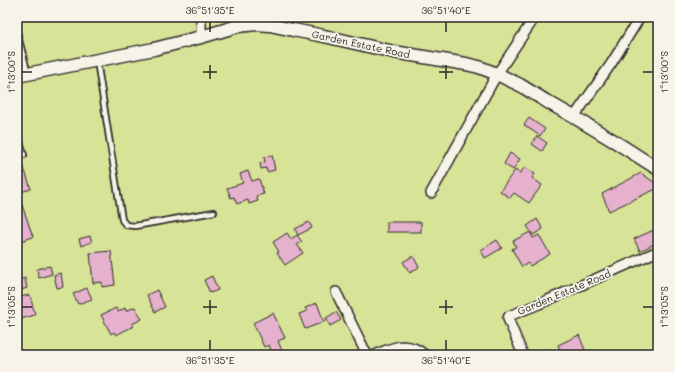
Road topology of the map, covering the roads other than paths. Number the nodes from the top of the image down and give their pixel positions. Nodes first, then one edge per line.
1 (201, 17) edge
2 (535, 17) edge
3 (640, 17) edge
4 (17, 32) edge
5 (201, 37) junction
6 (97, 60) junction
7 (497, 74) junction
8 (22, 75) edge
9 (574, 117) junction
10 (17, 132) edge
11 (24, 155) dead end
12 (658, 169) edge
13 (431, 193) dead end
14 (214, 212) dead end
15 (658, 251) edge
16 (336, 292) dead end
17 (366, 355) edge
18 (375, 355) edge
19 (425, 355) edge
20 (523, 355) edge

1 - 5 street
2 - 7 street
3 - 9 street
4 - 8 lane
5 - 6 street, Garden Estate Road
5 - 7 street, Garden Estate Road
6 - 8 street, Garden Estate Road
6 - 14 lane
7 - 9 street, Garden Estate Road
7 - 13 street
9 - 12 street, Garden Estate Road
10 - 11 lane
15 - 20 street, Garden Estate Road
16 - 17 street
18 - 19 street

